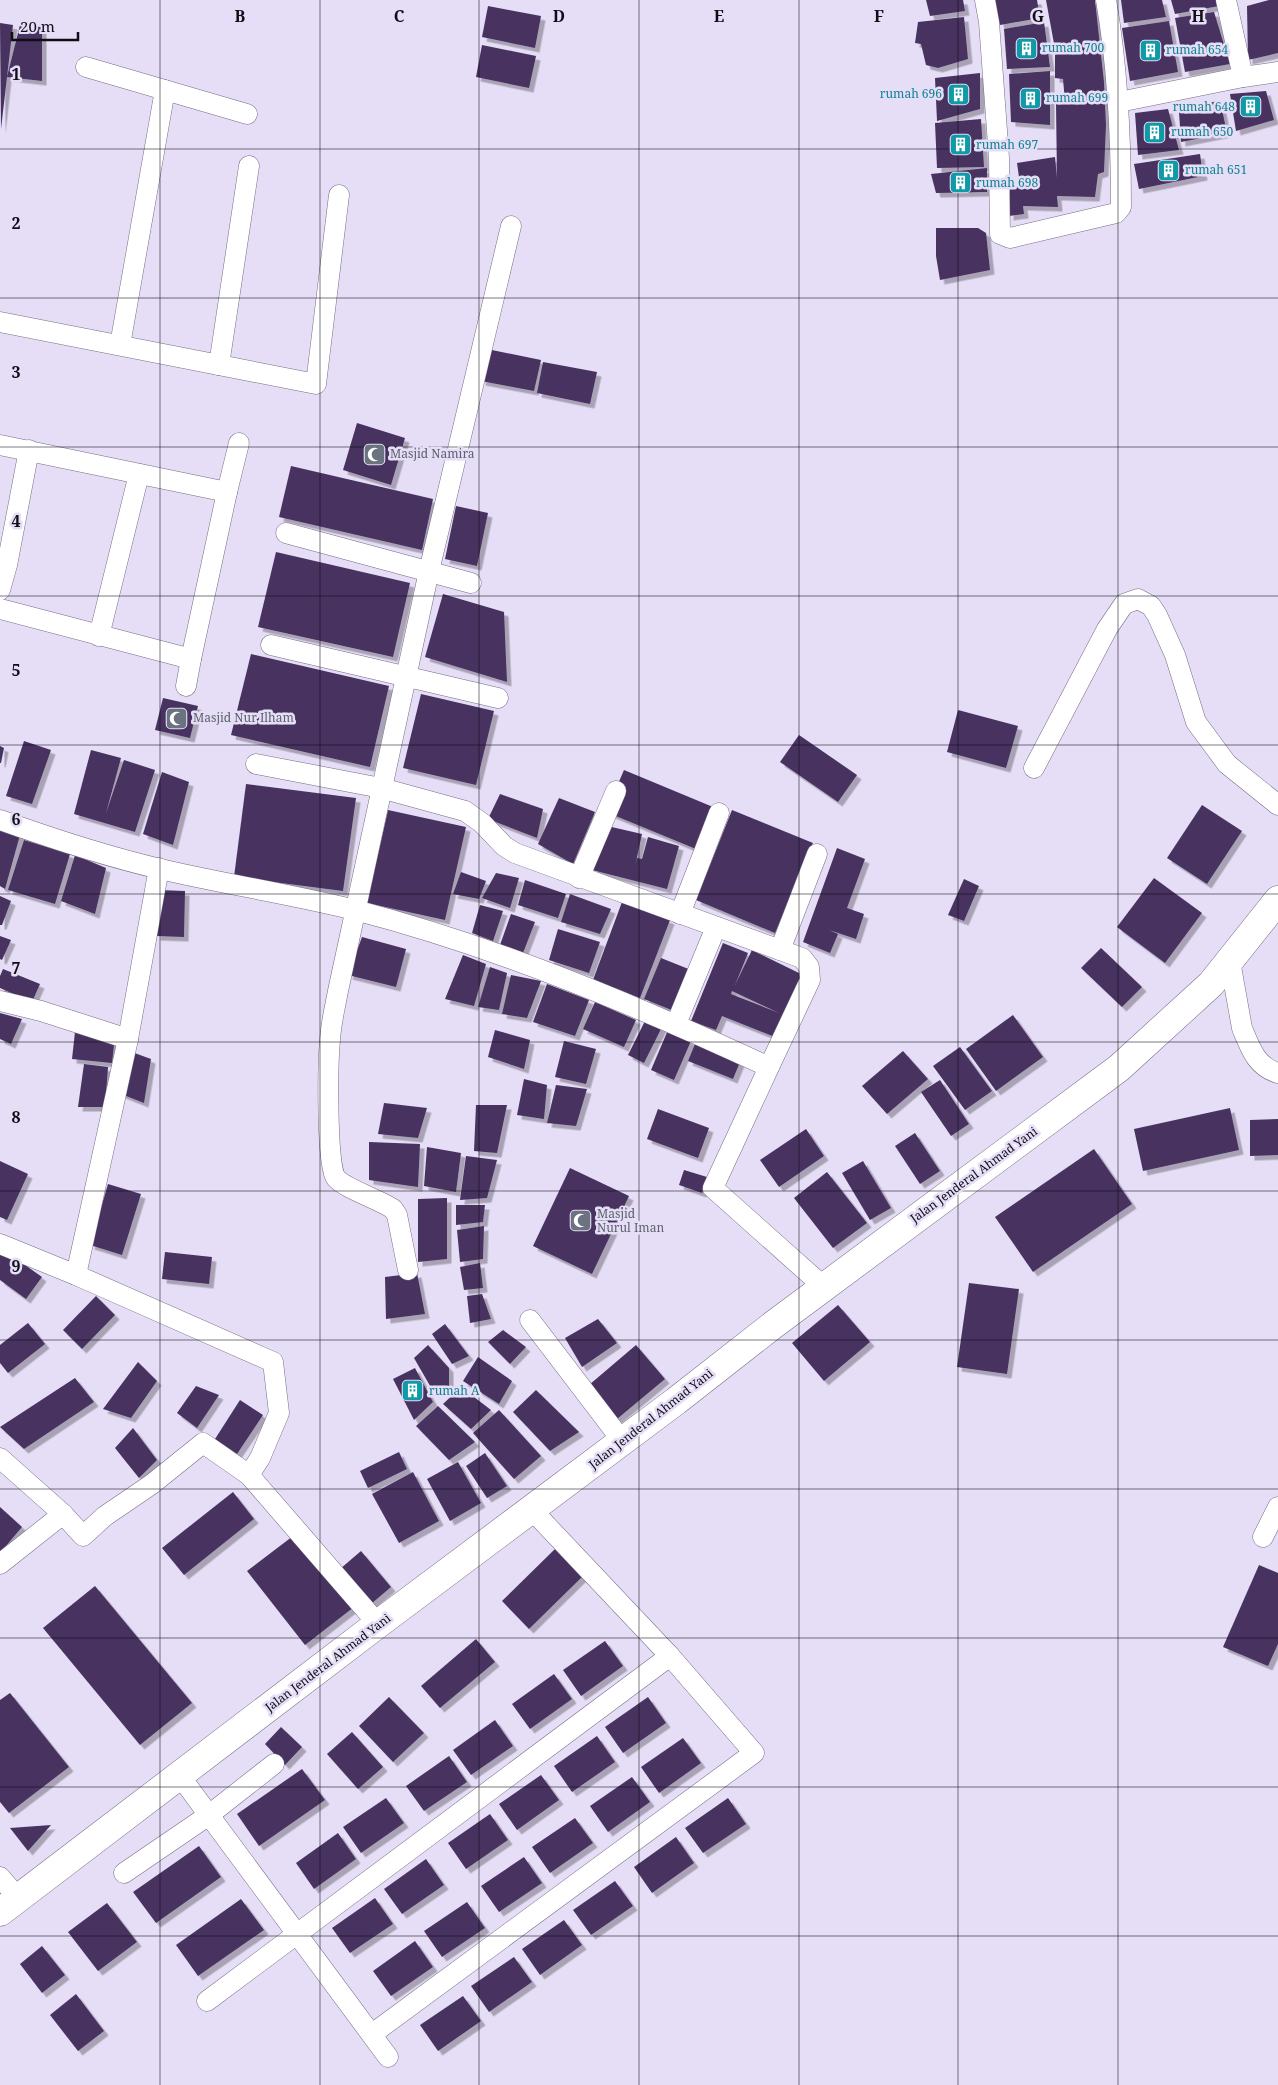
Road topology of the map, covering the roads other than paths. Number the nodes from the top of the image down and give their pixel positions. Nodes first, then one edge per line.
1 (985, 0) edge
2 (1106, 0) edge
3 (1226, 0) edge
4 (86, 67) dead end
5 (1278, 72) edge
6 (1244, 76) junction
7 (165, 90) junction
8 (1118, 102) junction
9 (246, 114) dead end
10 (249, 166) dead end
11 (339, 195) dead end
12 (511, 226) dead end
13 (0, 322) edge
14 (120, 345) junction
15 (219, 365) junction
16 (239, 443) dead end
17 (0, 445) edge
18 (29, 450) junction
19 (139, 474) junction
20 (227, 492) junction
21 (286, 533) dead end
22 (429, 571) junction
23 (471, 583) dead end
24 (0, 590) edge
25 (0, 609) edge
26 (99, 636) junction
27 (271, 645) dead end
28 (191, 659) junction
29 (405, 678) junction
30 (186, 686) dead end
31 (498, 698) dead end
32 (256, 764) dead end
33 (1034, 768) dead end
34 (381, 788) junction
35 (616, 791) dead end
36 (1278, 805) edge
37 (719, 813) dead end
38 (0, 820) edge
39 (817, 854) dead end
40 (159, 868) junction
41 (579, 878) junction
42 (1278, 900) edge
43 (355, 910) junction
44 (680, 914) junction
45 (716, 927) junction
46 (780, 950) junction
47 (1230, 961) junction
48 (0, 1001) edge
49 (676, 1024) junction
50 (128, 1039) junction
51 (769, 1067) junction
52 (1278, 1073) edge
53 (0, 1244) edge
54 (408, 1270) dead end
55 (76, 1275) junction
56 (824, 1287) junction
57 (530, 1320) dead end
58 (623, 1442) junction
59 (0, 1458) edge
60 (249, 1475) junction
61 (1278, 1507) edge
62 (532, 1510) junction
63 (63, 1514) junction
64 (1262, 1537) dead end
65 (0, 1564) edge
66 (378, 1624) junction
67 (670, 1656) junction
68 (274, 1764) dead end
69 (180, 1776) junction
70 (209, 1815) junction
71 (124, 1873) dead end
72 (0, 1877) edge
73 (9, 1905) edge
74 (298, 1935) junction
75 (207, 2001) dead end
76 (372, 2034) junction
77 (388, 2057) dead end

1 - 8 street
2 - 8 street
3 - 6 street
4 - 7 street
5 - 6 street
6 - 8 street
7 - 9 street
7 - 14 street
10 - 15 street
11 - 15 street
12 - 22 street
13 - 14 street
14 - 15 street
16 - 20 street
17 - 18 street
18 - 19 street
18 - 24 street
19 - 20 street
19 - 26 street
20 - 28 street
21 - 22 street
22 - 23 street
22 - 29 street
25 - 26 street
26 - 28 street
27 - 29 street
28 - 30 street
29 - 31 street
29 - 34 street
32 - 34 street
33 - 36 street
34 - 41 street
34 - 43 street
35 - 41 street
37 - 44 street
38 - 40 street
39 - 46 street
40 - 43 street
40 - 50 street
41 - 44 street
42 - 47 highway, Jalan Jenderal Ahmad Yani
43 - 49 street
43 - 54 street
44 - 45 street
45 - 46 street
45 - 49 street
46 - 51 street
47 - 52 street
47 - 56 highway, Jalan Jenderal Ahmad Yani
48 - 50 street
49 - 51 street
50 - 55 street
51 - 56 street
53 - 55 street
55 - 60 street
56 - 58 highway, Jalan Jenderal Ahmad Yani
57 - 58 street
58 - 62 highway, Jalan Jenderal Ahmad Yani
59 - 63 street
60 - 63 street
60 - 66 street
61 - 64 street
62 - 66 highway, Jalan Jenderal Ahmad Yani
62 - 67 street
63 - 65 street
66 - 69 highway, Jalan Jenderal Ahmad Yani
67 - 74 street
67 - 76 street
68 - 70 street
69 - 70 street
69 - 73 highway, Jalan Jenderal Ahmad Yani
70 - 71 street
70 - 74 street
72 - 73 street
74 - 75 street
74 - 76 street
76 - 77 street

